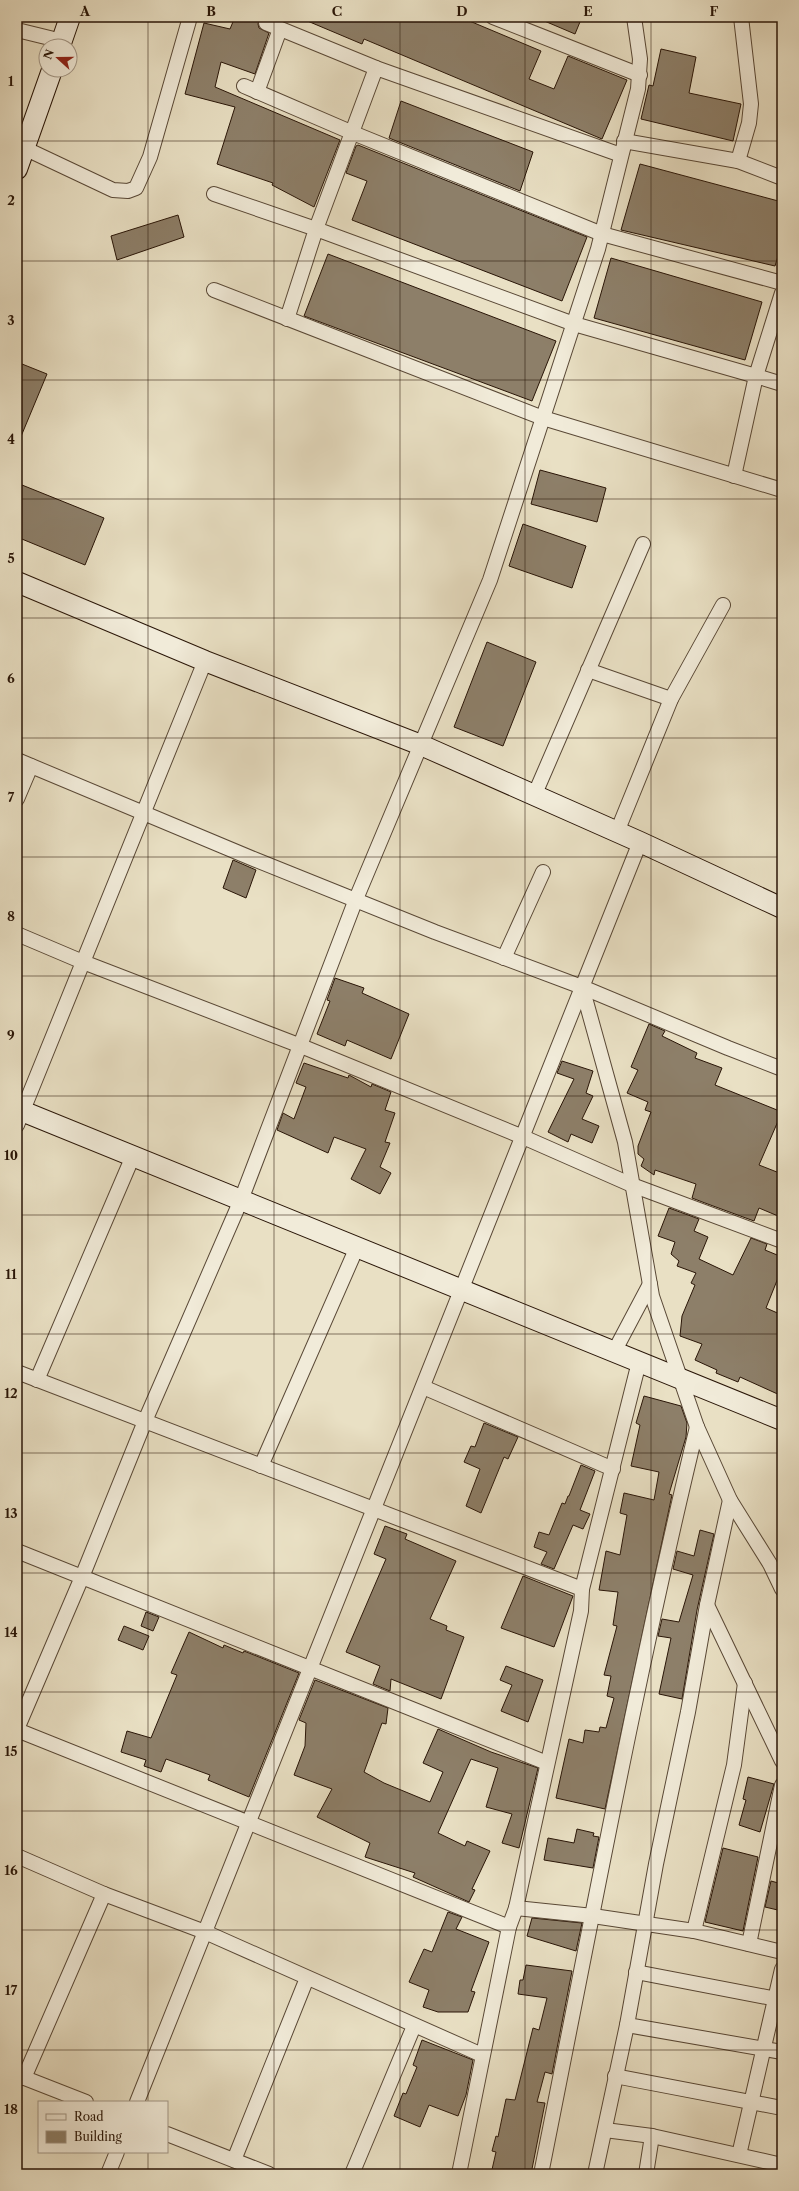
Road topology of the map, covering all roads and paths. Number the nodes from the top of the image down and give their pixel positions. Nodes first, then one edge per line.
1 (70, 17) edge
2 (190, 17) edge
3 (493, 17) edge
4 (634, 17) edge
5 (741, 17) edge
6 (266, 23) dead end
7 (280, 29) junction
8 (17, 30) edge
9 (44, 38) edge
10 (63, 38) edge
11 (376, 68) junction
12 (640, 75) junction
13 (49, 78) edge
14 (353, 133) junction
15 (24, 148) junction
16 (622, 148) junction
17 (738, 161) junction
18 (17, 169) edge
19 (782, 178) edge
20 (214, 194) dead end
21 (316, 229) junction
22 (602, 234) junction
23 (782, 282) edge
24 (214, 290) dead end
25 (782, 293) edge
26 (287, 319) junction
27 (574, 324) junction
28 (756, 376) junction
29 (782, 384) edge
30 (543, 418) junction
31 (734, 476) junction
32 (782, 490) edge
33 (643, 544) dead end
34 (17, 582) edge
35 (723, 605) dead end
36 (205, 661) junction
37 (588, 670) junction
38 (671, 700) junction
39 (421, 745) junction
40 (17, 760) edge
41 (30, 766) junction
42 (534, 796) junction
43 (17, 799) edge
44 (144, 812) junction
45 (617, 832) junction
46 (640, 842) junction
47 (543, 872) dead end
48 (356, 899) junction
49 (782, 908) edge
50 (17, 934) edge
51 (504, 958) junction
52 (83, 962) junction
53 (582, 987) junction
54 (301, 1046) junction
55 (782, 1069) edge
56 (19, 1115) edge
57 (523, 1137) junction
58 (133, 1156) junction
59 (632, 1185) junction
60 (241, 1200) junction
61 (782, 1241) edge
62 (358, 1248) junction
63 (650, 1284) junction
64 (462, 1290) junction
65 (614, 1352) junction
66 (639, 1362) junction
67 (17, 1372) edge
68 (681, 1379) junction
69 (37, 1380) junction
70 (423, 1387) junction
71 (782, 1420) edge
72 (145, 1421) junction
73 (697, 1427) junction
74 (262, 1466) junction
75 (613, 1469) junction
76 (730, 1500) junction
77 (374, 1509) junction
78 (17, 1551) edge
79 (776, 1566) edge
80 (82, 1577) junction
81 (582, 1589) junction
82 (782, 1589) edge
83 (707, 1605) junction
84 (310, 1668) junction
85 (745, 1682) junction
86 (17, 1729) edge
87 (782, 1761) edge
88 (548, 1763) junction
89 (782, 1785) edge
90 (249, 1823) junction
91 (17, 1856) edge
92 (104, 1894) junction
93 (516, 1908) junction
94 (593, 1916) junction
95 (645, 1923) junction
96 (509, 1927) junction
97 (694, 1931) junction
98 (205, 1932) junction
99 (749, 1944) junction
100 (782, 1952) edge
101 (782, 1969) edge
102 (636, 1972) junction
103 (307, 1978) junction
104 (778, 1999) edge
105 (627, 2025) junction
106 (414, 2026) junction
107 (764, 2048) junction
108 (782, 2052) edge
109 (482, 2055) junction
110 (21, 2076) edge
111 (615, 2076) junction
112 (84, 2101) edge
113 (137, 2101) edge
114 (752, 2102) junction
115 (782, 2108) edge
116 (604, 2130) junction
117 (168, 2134) edge
118 (652, 2136) junction
119 (117, 2153) edge
120 (739, 2155) junction
121 (234, 2160) junction
122 (782, 2165) edge
123 (108, 2174) edge
124 (269, 2174) edge
125 (352, 2174) edge
126 (459, 2174) edge
127 (541, 2174) edge
128 (595, 2174) edge
129 (646, 2174) edge

1 - 10 street
2 - 15 street
3 - 12 street
4 - 12 street
5 - 17 street
6 - 7 street
7 - 11 street
7 - 14 street
8 - 9 street
11 - 14 street
11 - 16 street
12 - 16 street
13 - 15 street
14 - 21 street
14 - 22 street
15 - 18 street
16 - 17 street
16 - 22 street
17 - 19 street
20 - 21 street
21 - 26 street
21 - 27 street
22 - 23 street
22 - 27 street
24 - 26 street
25 - 28 street
26 - 30 street
27 - 28 street
27 - 30 street
28 - 29 street
28 - 31 street
30 - 31 street
30 - 39 street
31 - 32 street
33 - 37 street
34 - 36 street
35 - 38 street
36 - 39 street
36 - 44 street
37 - 38 street
37 - 42 street
38 - 45 street
39 - 42 street
39 - 48 street
40 - 41 street
41 - 43 street
41 - 44 street
42 - 45 street
44 - 48 street
44 - 52 street
45 - 46 street
46 - 49 street
46 - 53 street
47 - 51 street
48 - 51 street
48 - 54 street
50 - 52 street
51 - 53 street
52 - 54 street
52 - 56 street
53 - 55 street
53 - 57 street
53 - 59 street
54 - 57 street
54 - 60 street
56 - 58 street
57 - 59 street
57 - 64 street
58 - 60 street
58 - 69 street
59 - 61 street
59 - 63 street
60 - 62 street
60 - 72 street
62 - 64 street
62 - 74 street
63 - 65 street
63 - 68 street
64 - 65 street
64 - 70 street
65 - 66 street
66 - 68 street
66 - 75 street
67 - 69 street
68 - 71 street
68 - 73 street
69 - 72 street
70 - 75 street
70 - 77 street
72 - 74 street
72 - 80 street
73 - 76 street
73 - 94 street
74 - 77 street
75 - 81 street
76 - 79 street
76 - 83 street
77 - 81 street
77 - 84 street
78 - 80 street
79 - 82 street
80 - 84 street
80 - 86 street
81 - 88 street
83 - 85 street
83 - 95 street
84 - 88 street
84 - 90 street
85 - 87 street
85 - 97 street
86 - 90 street
88 - 93 street
89 - 99 street
90 - 96 street
90 - 98 street
91 - 92 street
92 - 98 street
92 - 110 street
93 - 94 street
93 - 96 street
94 - 95 street
94 - 127 street
95 - 97 street
95 - 102 street
96 - 109 street
97 - 99 street
98 - 103 street
98 - 113 street
99 - 100 street
101 - 104 street
102 - 104 street
102 - 105 street
103 - 106 street
103 - 121 street
104 - 107 street
105 - 107 street
105 - 111 street
106 - 109 street
106 - 125 street
107 - 108 street
107 - 114 street
109 - 126 street
110 - 112 street
111 - 114 street
111 - 116 street
114 - 115 street
114 - 120 street
116 - 118 street
116 - 128 street
117 - 121 street
118 - 120 street
118 - 129 street
119 - 123 street
120 - 122 street
121 - 124 street

